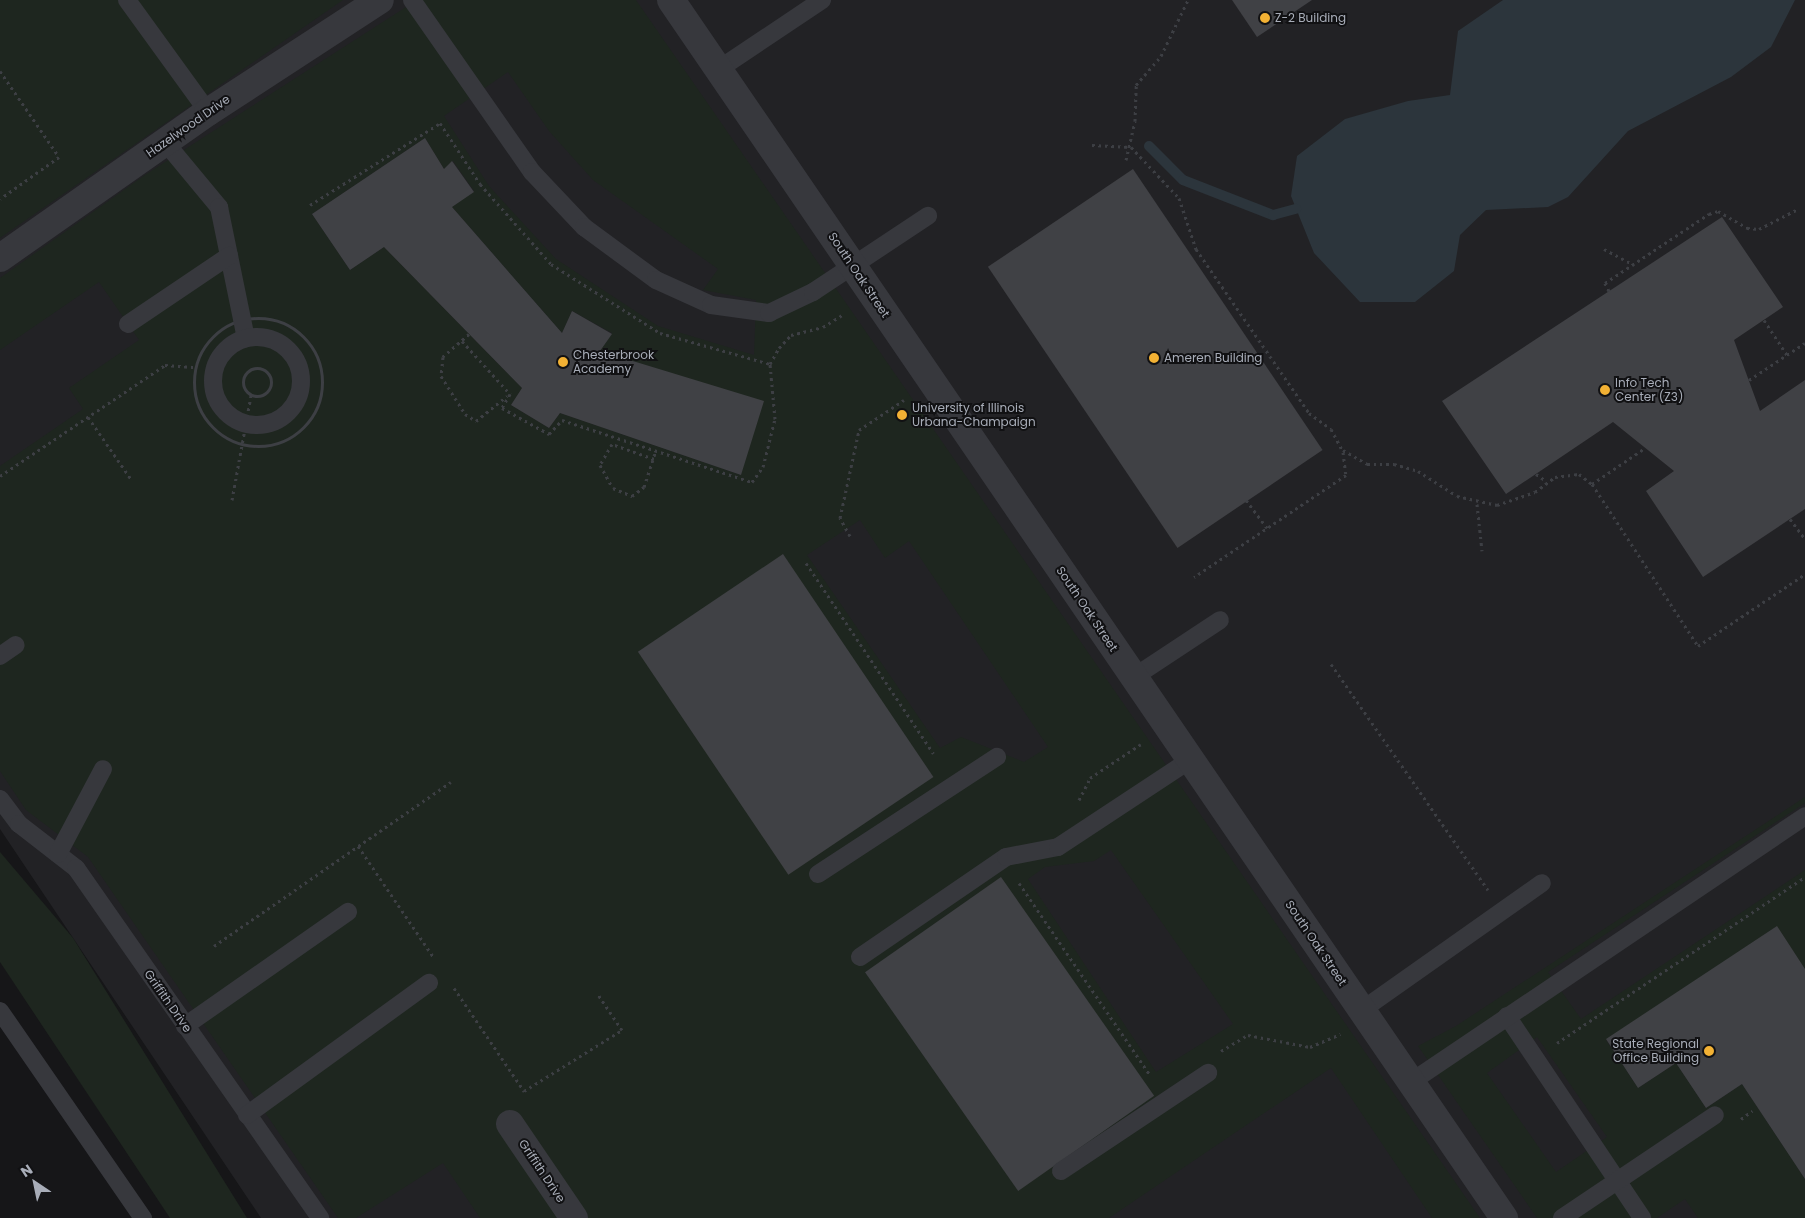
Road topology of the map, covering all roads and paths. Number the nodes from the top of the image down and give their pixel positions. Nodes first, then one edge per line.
1 (127, 0) edge
2 (380, 0) edge
3 (412, 0) edge
4 (671, 0) edge
5 (822, 0) edge
6 (1188, 0) edge
7 (719, 69) junction
8 (0, 71) edge
9 (208, 112) junction
10 (165, 142) junction
11 (1092, 146) dead end
12 (1130, 147) junction
13 (1126, 160) dead end
14 (0, 199) edge
15 (310, 205) dead end
16 (1796, 210) dead end
17 (928, 216) dead end
18 (1604, 249) dead end
19 (229, 256) junction
20 (0, 258) edge
21 (1634, 265) junction
22 (853, 267) junction
23 (1609, 291) dead end
24 (844, 314) dead end
25 (1764, 320) dead end
26 (128, 324) dead end
27 (244, 330) junction
28 (469, 334) dead end
29 (462, 341) junction
30 (1805, 343) edge
31 (1787, 355) junction
32 (770, 364) junction
33 (196, 367) junction
34 (1748, 380) dead end
35 (510, 394) junction
36 (252, 395) junction
37 (904, 400) dead end
38 (88, 417) junction
39 (246, 424) junction
40 (242, 444) junction
41 (1646, 448) dead end
42 (1342, 449) junction
43 (656, 451) junction
44 (654, 459) junction
45 (1536, 474) dead end
46 (0, 476) edge
47 (131, 479) dead end
48 (1545, 480) junction
49 (1592, 484) junction
50 (232, 500) dead end
51 (1246, 500) dead end
52 (1477, 504) junction
53 (1790, 518) dead end
54 (1267, 528) junction
55 (850, 536) dead end
56 (1805, 539) edge
57 (1482, 551) dead end
58 (806, 563) dead end
59 (1805, 574) edge
60 (1194, 577) dead end
61 (1220, 620) dead end
62 (16, 644) dead end
63 (0, 656) edge
64 (1331, 664) dead end
65 (1134, 677) junction
66 (1142, 743) dead end
67 (933, 753) dead end
68 (998, 757) dead end
69 (1190, 760) junction
70 (103, 769) dead end
71 (451, 782) dead end
72 (0, 799) edge
73 (1078, 804) dead end
74 (1805, 816) edge
75 (358, 846) junction
76 (58, 854) junction
77 (818, 874) dead end
78 (1805, 877) edge
79 (1019, 883) dead end
80 (1542, 883) dead end
81 (1503, 911) junction
82 (348, 912) dead end
83 (214, 946) dead end
84 (860, 957) dead end
85 (436, 960) dead end
86 (429, 983) dead end
87 (452, 985) dead end
88 (597, 993) dead end
89 (1362, 1010) junction
90 (0, 1011) edge
91 (1507, 1016) junction
92 (185, 1026) junction
93 (1340, 1034) dead end
94 (1557, 1043) dead end
95 (1217, 1053) dead end
96 (1208, 1072) dead end
97 (1150, 1075) dead end
98 (1411, 1082) junction
99 (247, 1115) junction
100 (1715, 1115) dead end
101 (510, 1124) dead end
102 (1061, 1171) dead end
103 (1618, 1181) junction
104 (143, 1218) edge
105 (320, 1218) edge
106 (574, 1218) edge
107 (1504, 1218) edge
108 (1562, 1218) edge
109 (1642, 1218) edge

1 - 9 lane
2 - 9 street, Hazelwood Drive
3 - 22 lane
4 - 7 street, South Oak Street
5 - 7 lane
6 - 12 path
7 - 22 street, South Oak Street
8 - 14 path
9 - 10 street, Hazelwood Drive
10 - 19 lane
10 - 20 street, Hazelwood Drive
11 - 12 path
12 - 13 path
12 - 42 path
15 - 32 path
16 - 21 path
17 - 22 lane
18 - 21 path
19 - 26 lane
19 - 27 lane
21 - 23 path
22 - 65 street, South Oak Street
24 - 32 path
25 - 31 path
27 - 33 path
27 - 39 lane
27 - 39 lane
27 - 40 path
28 - 29 path
29 - 35 path
29 - 35 path
30 - 31 path
31 - 34 path
32 - 43 path
33 - 38 path
33 - 40 path
35 - 43 path
36 - 36 path
36 - 39 path
37 - 55 path
38 - 46 path
38 - 47 path
39 - 40 path
40 - 50 path
41 - 49 path
42 - 52 path
42 - 54 path
43 - 44 path
44 - 44 path
45 - 48 path
48 - 49 path
48 - 52 path
49 - 59 path
51 - 54 path
52 - 57 path
53 - 56 path
54 - 60 path
58 - 67 path
61 - 65 lane
62 - 63 lane
64 - 81 path
65 - 69 street, South Oak Street
66 - 73 path
68 - 77 lane
69 - 84 lane
69 - 89 street, South Oak Street
70 - 76 lane
71 - 75 path
72 - 76 lane, Griffith Drive
74 - 91 lane
75 - 83 path
75 - 85 path
76 - 92 lane, Griffith Drive
78 - 94 path
79 - 97 path
80 - 81 lane
81 - 89 lane
82 - 92 lane
86 - 99 lane
87 - 88 path
89 - 98 street, South Oak Street
90 - 104 lane
91 - 98 lane
91 - 103 lane
92 - 99 lane, Griffith Drive
93 - 95 path
96 - 102 lane
98 - 107 street, South Oak Street
99 - 105 lane, Griffith Drive
100 - 103 lane
101 - 106 street, Griffith Drive
103 - 108 lane
103 - 109 lane

